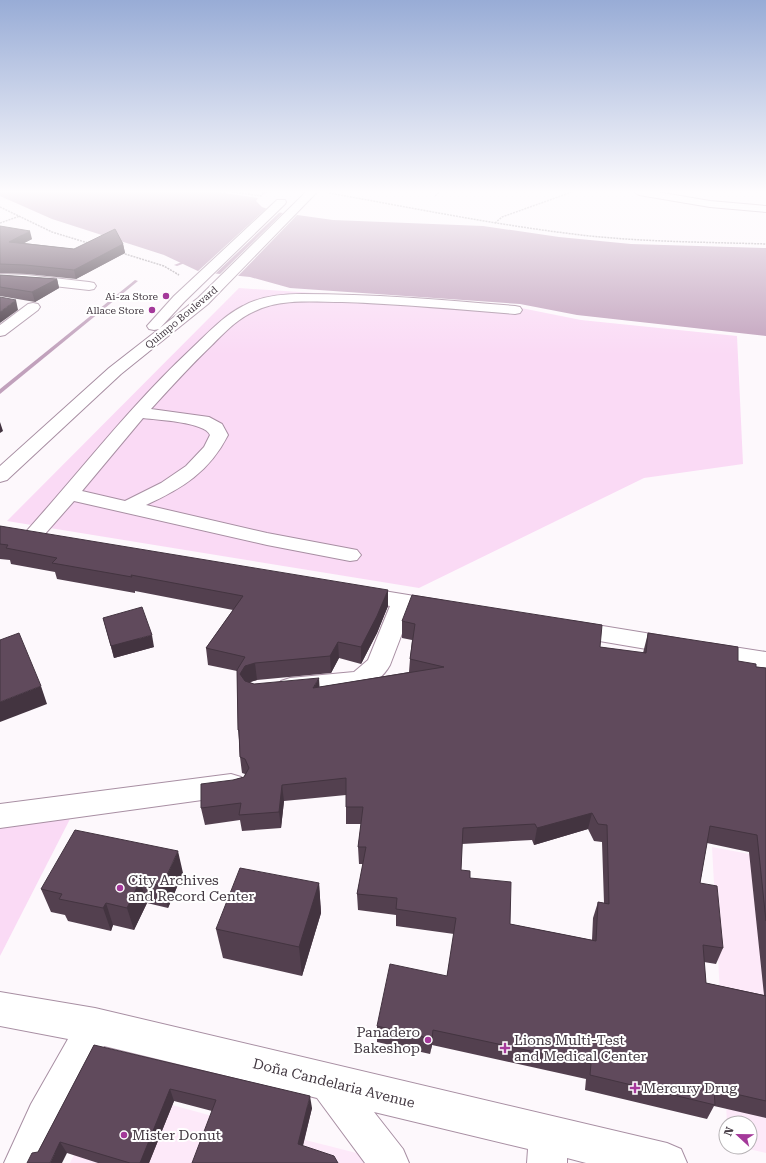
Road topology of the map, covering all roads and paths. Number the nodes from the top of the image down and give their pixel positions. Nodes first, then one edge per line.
1 (235, 246) edge
2 (258, 246) edge
3 (122, 253) edge
4 (180, 276) dead end
5 (0, 278) edge
6 (89, 286) dead end
7 (14, 303) edge
8 (515, 310) dead end
9 (0, 332) edge
10 (115, 371) junction
11 (139, 412) junction
12 (0, 476) edge
13 (70, 494) junction
14 (127, 507) junction
15 (7, 535) edge
16 (30, 539) junction
17 (53, 543) edge
18 (350, 555) dead end
19 (341, 591) edge
20 (403, 601) junction
21 (458, 610) edge
22 (551, 626) edge
23 (764, 658) edge
24 (272, 689) edge
25 (236, 784) edge
26 (0, 816) edge
27 (0, 1009) edge
28 (96, 1026) junction
29 (328, 1082) junction
30 (548, 1149) edge
31 (24, 1163) edge
32 (389, 1163) edge
33 (667, 1163) edge

1 - 10 main road, Quimpo Boulevard
2 - 10 main road, Quimpo Boulevard
3 - 4 path
5 - 6 main road
7 - 9 main road
8 - 11 main road
10 - 12 main road, Quimpo Boulevard
11 - 13 main road
11 - 14 main road
13 - 14 main road
13 - 16 main road
14 - 18 main road
15 - 16 main road
16 - 17 main road
19 - 20 main road
20 - 21 main road
20 - 24 main road
22 - 23 main road
25 - 26 main road
27 - 28 main road, Doña Candelaria Avenue
28 - 29 main road, Doña Candelaria Avenue
28 - 31 main road
29 - 30 main road, Doña Candelaria Avenue
29 - 32 main road
30 - 33 main road, Doña Candelaria Avenue

